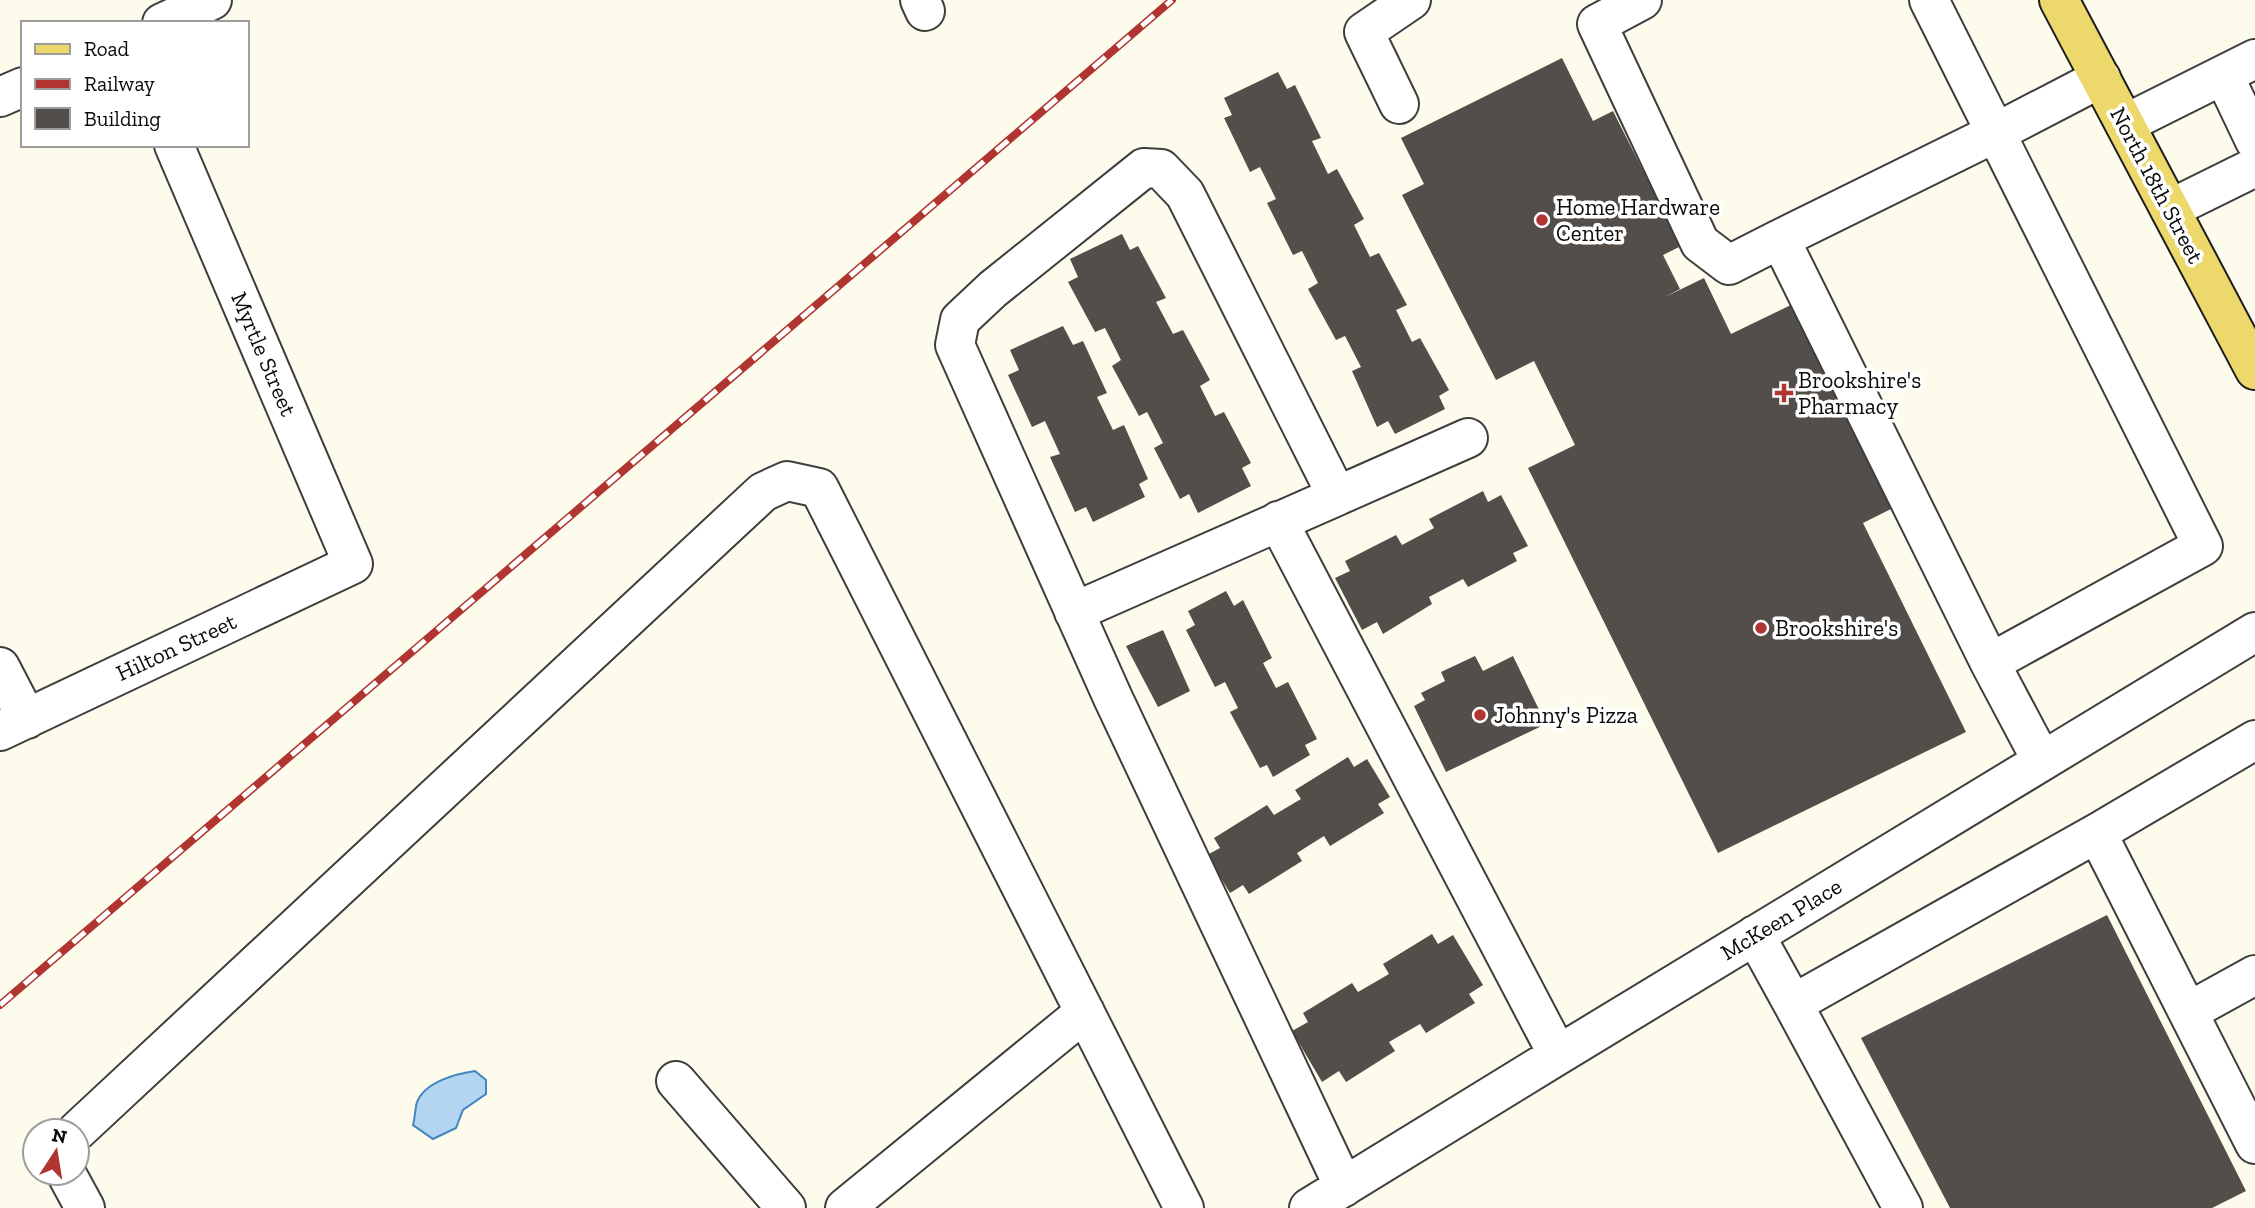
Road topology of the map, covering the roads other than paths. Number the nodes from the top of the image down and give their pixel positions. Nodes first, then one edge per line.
1 (212, 0) edge
2 (1411, 0) edge
3 (1642, 0) edge
4 (1929, 0) edge
5 (2059, 0) edge
6 (166, 21) edge
7 (2240, 68) edge
8 (2101, 78) junction
9 (21, 88) edge
10 (0, 97) edge
11 (1399, 104) dead end
12 (2125, 124) junction
13 (1995, 133) junction
14 (2255, 141) edge
15 (175, 147) edge
16 (2255, 167) edge
17 (2170, 209) junction
18 (1780, 240) junction
19 (2253, 362) edge
20 (1468, 438) dead end
21 (1337, 496) junction
22 (1278, 521) junction
23 (353, 564) joint
24 (1074, 612) junction
25 (2255, 632) edge
26 (1990, 663) junction
27 (0, 667) edge
28 (13, 725) edge
29 (2255, 740) edge
30 (2042, 761) junction
31 (2097, 833) junction
32 (1755, 935) junction
33 (2255, 975) edge
34 (1793, 1004) junction
35 (1085, 1012) junction
36 (2188, 1013) junction
37 (1558, 1055) junction
38 (676, 1081) dead end
39 (91, 1118) edge
40 (2255, 1144) edge
41 (74, 1187) edge
42 (1344, 1187) junction
43 (85, 1208) edge
44 (786, 1208) edge
45 (845, 1208) edge
46 (1184, 1208) edge
47 (1309, 1208) edge
48 (1903, 1208) edge

1 - 6 street
2 - 11 street
3 - 18 street
4 - 13 street
5 - 8 main road, North 18th Street
7 - 12 street
7 - 14 street
8 - 12 main road, North 18th Street
8 - 13 street
9 - 10 street
12 - 17 main road, North 18th Street
13 - 18 street
13 - 26 street
15 - 23 street, Myrtle Street
16 - 17 street
17 - 19 main road, North 18th Street
18 - 26 street
20 - 21 street
21 - 22 street
21 - 24 street
22 - 24 street
22 - 37 street
23 - 28 street, Hilton Street
24 - 42 street
25 - 30 street, McKeen Place
26 - 30 street
27 - 28 street
29 - 31 street
30 - 32 street, McKeen Place
31 - 34 street
31 - 36 street
32 - 34 street
32 - 37 street, McKeen Place
33 - 36 street
34 - 48 street
35 - 39 street
35 - 45 street
35 - 46 street
36 - 40 street
37 - 42 street, McKeen Place
38 - 44 street
41 - 43 street
42 - 47 street, McKeen Place

